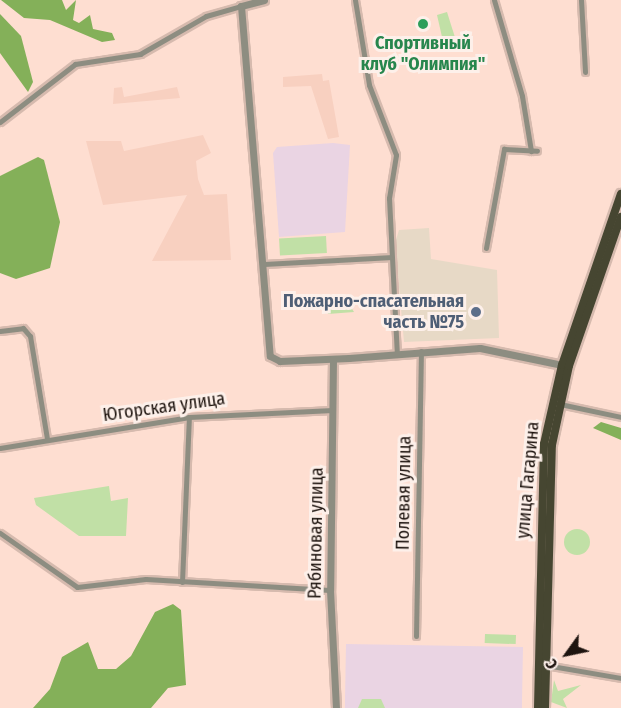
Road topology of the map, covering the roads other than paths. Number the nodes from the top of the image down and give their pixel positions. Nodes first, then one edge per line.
1 (264, 0) edge
2 (355, 0) edge
3 (495, 0) edge
4 (581, 0) edge
5 (241, 6) junction
6 (585, 72) dead end
7 (0, 122) edge
8 (621, 194) edge
9 (621, 217) edge
10 (486, 248) dead end
11 (390, 257) junction
12 (262, 264) junction
13 (0, 331) edge
14 (421, 351) junction
15 (397, 355) junction
16 (333, 359) junction
17 (566, 365) junction
18 (556, 403) junction
19 (333, 410) junction
20 (189, 417) junction
21 (621, 417) edge
22 (47, 440) junction
23 (0, 447) edge
24 (0, 533) edge
25 (182, 582) junction
26 (330, 590) junction
27 (416, 636) dead end
28 (541, 665) junction
29 (621, 678) edge
30 (336, 708) edge
31 (538, 708) edge
32 (545, 708) edge

1 - 5 street
2 - 11 street
3 - 10 street
4 - 6 street
5 - 7 street
5 - 12 street
8 - 17 main road, улица Гагарина
9 - 17 main road, улица Гагарина
11 - 12 street
11 - 15 street
12 - 16 street
13 - 22 street
14 - 15 street
14 - 17 street
14 - 27 street, Полевая улица
15 - 16 street
16 - 19 street, Рябиновая улица
17 - 18 main road, улица Гагарина
18 - 21 street
18 - 28 main road, улица Гагарина
19 - 20 street, Югорская улица
19 - 26 street, Рябиновая улица
20 - 22 street, Югорская улица
20 - 25 street
22 - 23 street, Югорская улица
24 - 25 street
25 - 26 street
26 - 30 street, Рябиновая улица
28 - 29 street
28 - 31 main road, улица Гагарина
28 - 32 main road, улица Гагарина

